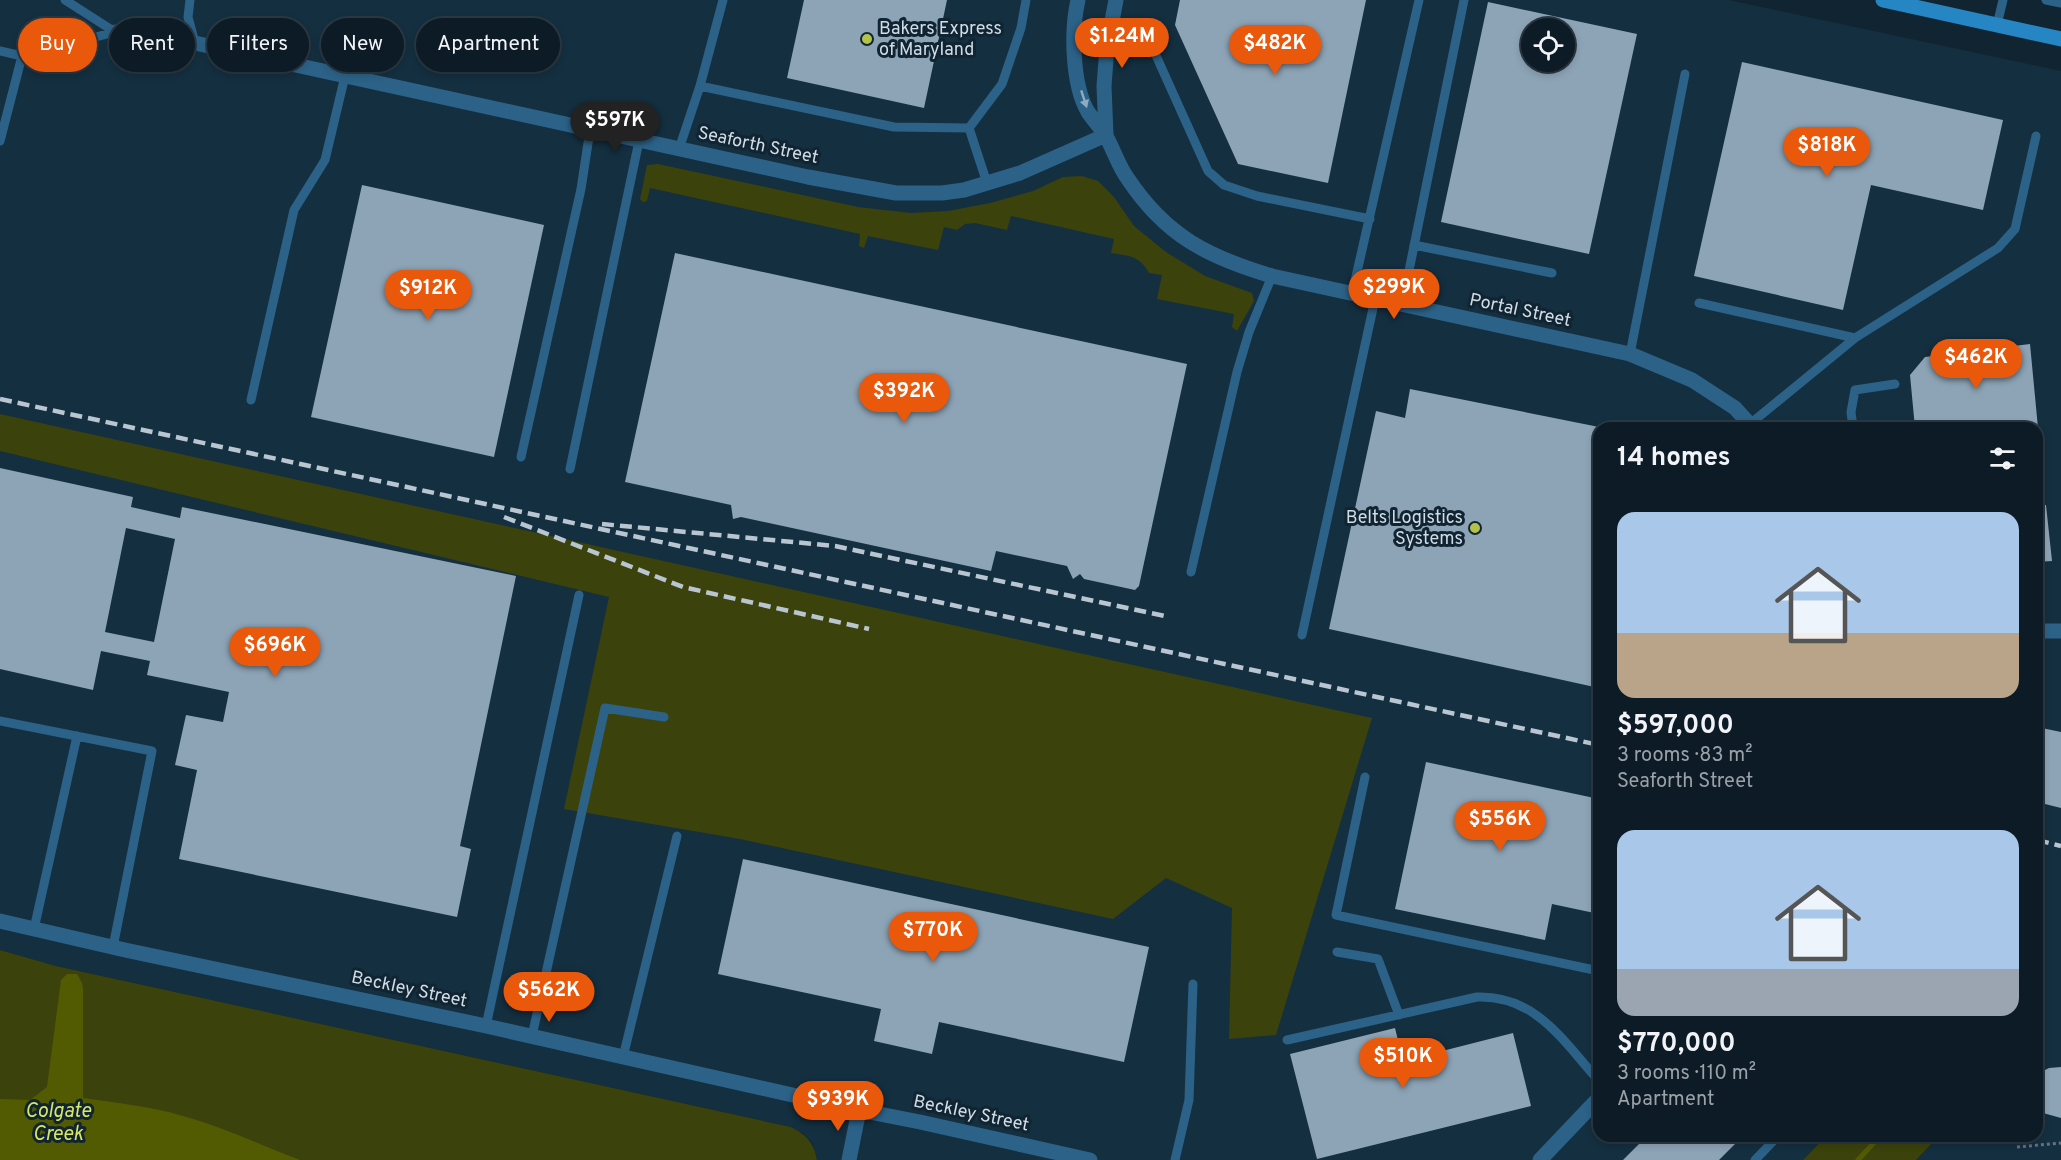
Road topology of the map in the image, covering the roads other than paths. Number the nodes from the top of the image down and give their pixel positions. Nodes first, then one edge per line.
1 (65, 0) edge
2 (190, 0) edge
3 (723, 0) edge
4 (1026, 0) edge
5 (1078, 0) edge
6 (1116, 0) edge
7 (1419, 0) edge
8 (1464, 0) edge
9 (1883, 0) edge
10 (2003, 0) edge
11 (2046, 0) edge
12 (2061, 3) edge
13 (188, 18) edge
14 (1997, 25) junction
15 (109, 28) edge
16 (2061, 39) edge
17 (1149, 40) dead end
18 (195, 43) edge
19 (0, 51) edge
20 (18, 55) edge
21 (18, 71) edge
22 (1685, 74) dead end
23 (345, 76) junction
24 (700, 86) junction
25 (969, 128) junction
26 (590, 130) junction
27 (1106, 135) junction
28 (2036, 136) dead end
29 (0, 141) edge
30 (639, 141) junction
31 (679, 149) junction
32 (987, 183) junction
33 (1370, 219) junction
34 (1414, 245) junction
35 (1552, 273) dead end
36 (1272, 276) junction
37 (1352, 294) junction
38 (1375, 299) junction
39 (1699, 303) dead end
40 (1402, 305) junction
41 (1855, 338) junction
42 (1630, 354) junction
43 (1895, 384) dead end
44 (251, 400) dead end
45 (1748, 422) edge
46 (1757, 422) edge
47 (1852, 422) edge
48 (521, 458) dead end
49 (570, 470) dead end
50 (1191, 572) dead end
51 (579, 595) dead end
52 (2043, 631) edge
53 (2061, 632) edge
54 (1302, 635) dead end
55 (664, 717) dead end
56 (0, 721) edge
57 (77, 736) junction
58 (1365, 777) dead end
59 (677, 836) dead end
60 (0, 921) edge
61 (34, 929) junction
62 (113, 947) junction
63 (1337, 952) dead end
64 (1593, 970) edge
65 (1194, 984) dead end
66 (1399, 1015) junction
67 (486, 1026) junction
68 (532, 1036) junction
69 (1287, 1040) dead end
70 (622, 1057) junction
71 (1593, 1074) edge
72 (1593, 1104) edge
73 (859, 1110) junction
74 (1772, 1142) edge
75 (1054, 1156) edge
76 (849, 1160) edge
77 (1090, 1160) edge
78 (1175, 1160) edge
79 (1540, 1160) edge
80 (1755, 1160) edge

1 - 15 lane
2 - 13 lane
3 - 24 lane
4 - 25 lane
5 -> 27 street, Portal Street
6 - 27 street, Portal Street
7 - 33 lane
8 - 34 lane
9 - 14 main road
10 - 14 lane
11 - 12 lane
14 - 16 main road
17 - 33 lane
18 - 23 street, Seaforth Street
19 - 20 lane
21 - 29 lane
22 - 42 lane
23 - 26 street, Seaforth Street
23 - 44 lane
24 - 25 lane
24 - 31 lane
25 - 32 lane
26 - 30 street, Seaforth Street
26 - 48 lane
27 - 32 street, Seaforth Street
27 - 36 street, Portal Street
28 - 41 lane
30 - 31 street, Seaforth Street
30 - 49 lane
31 - 32 street, Seaforth Street
33 - 37 lane
34 - 35 lane
34 - 40 lane
36 - 37 street, Portal Street
36 - 50 lane
37 - 38 street, Portal Street
38 - 40 street, Portal Street
38 - 54 lane
39 - 41 lane
40 - 42 street, Portal Street
41 - 46 lane
42 - 45 street, Portal Street
43 - 47 lane
51 - 67 lane
52 - 53 street
55 - 68 lane
56 - 57 lane
57 - 61 lane
57 - 62 lane
58 - 64 lane
59 - 70 lane
60 - 61 street, Beckley Street
61 - 62 street, Beckley Street
62 - 67 street, Beckley Street
63 - 66 lane
65 - 78 lane
66 - 69 lane
66 - 71 lane
67 - 68 street, Beckley Street
68 - 70 street, Beckley Street
70 - 73 street, Beckley Street
72 - 79 street
73 - 75 street, Beckley Street
73 - 76 street
74 - 80 lane
75 - 77 street, Beckley Street

